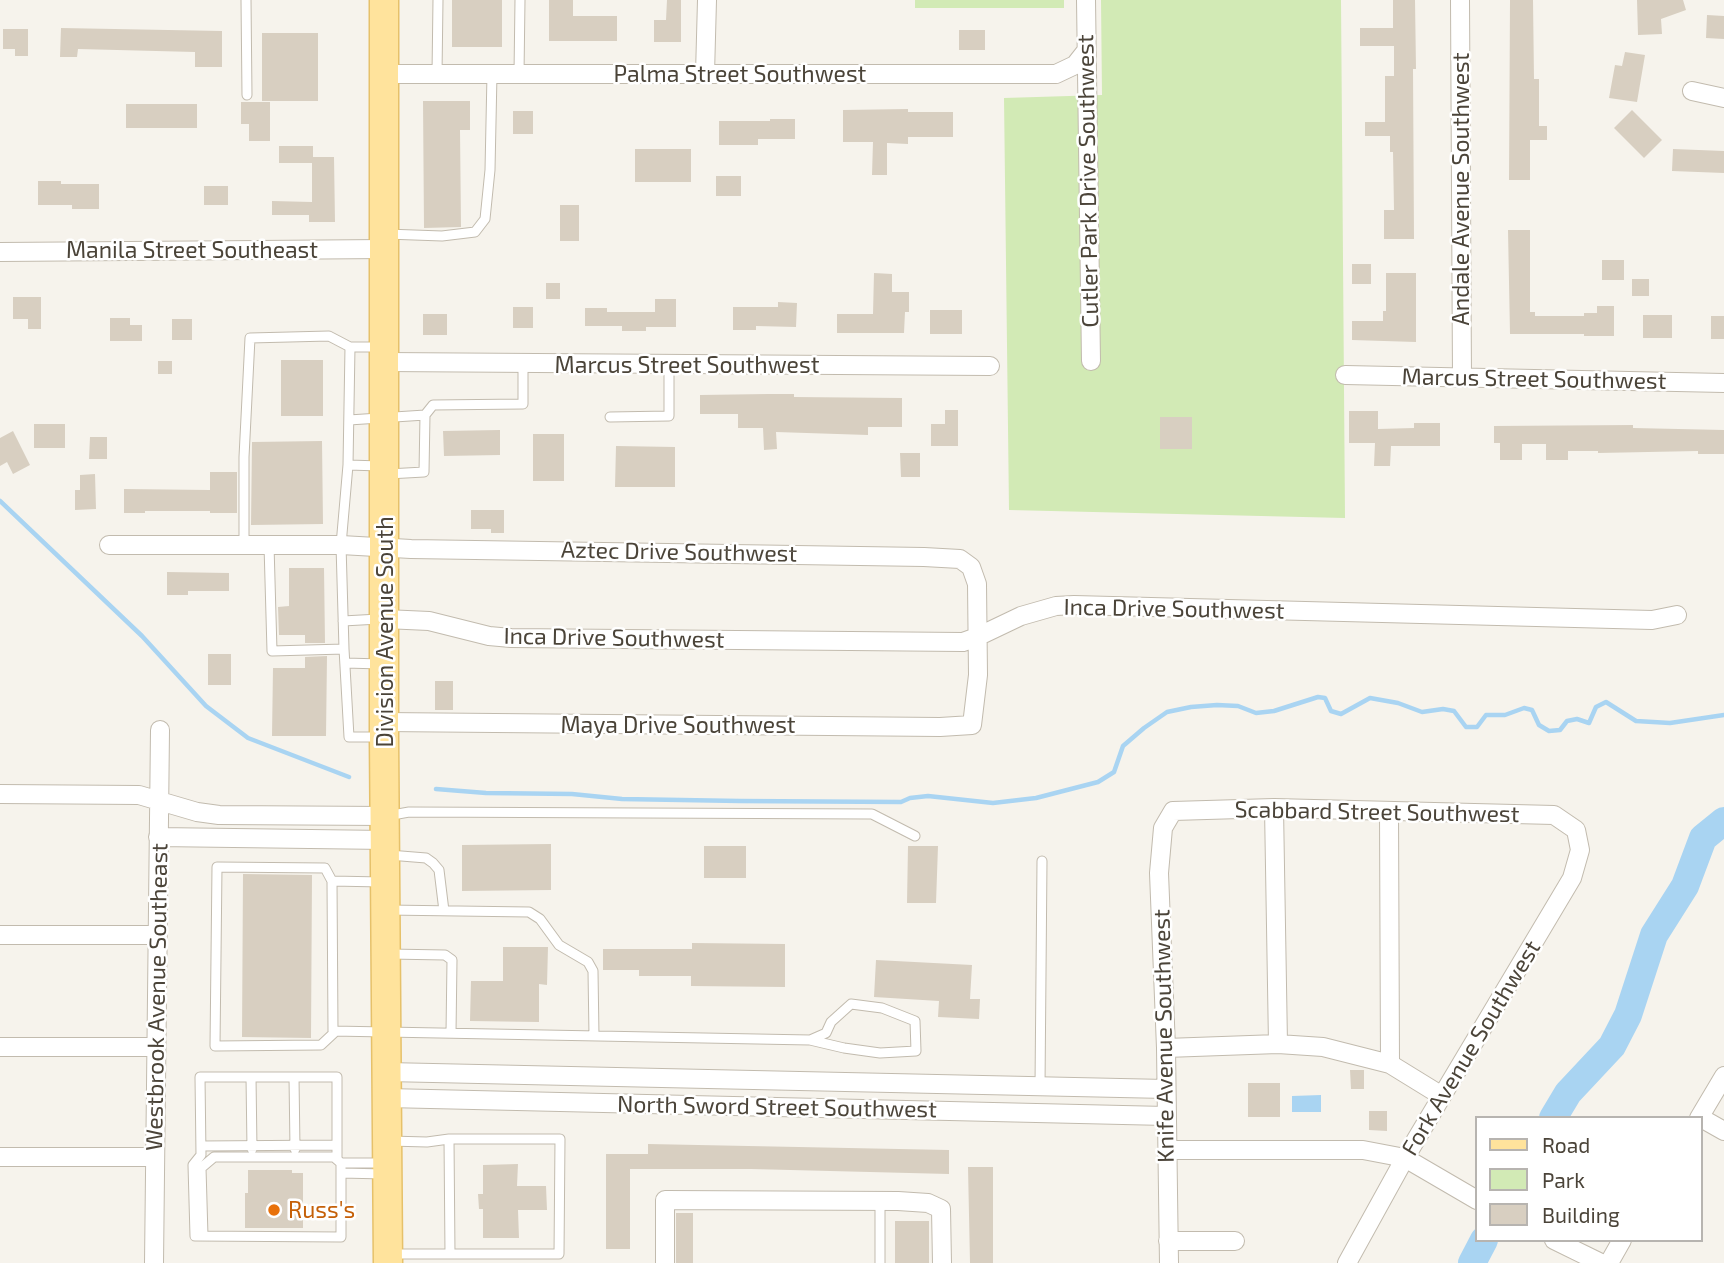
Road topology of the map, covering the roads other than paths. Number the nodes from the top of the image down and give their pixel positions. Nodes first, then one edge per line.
1 (246, 0) edge
2 (384, 0) edge
3 (438, 0) edge
4 (520, 0) edge
5 (707, 0) edge
6 (1086, 0) edge
7 (1460, 0) edge
8 (1086, 51) junction
9 (384, 74) junction
10 (437, 74) junction
11 (492, 74) junction
12 (519, 74) junction
13 (705, 74) junction
14 (1692, 91) dead end
15 (247, 95) dead end
16 (1724, 98) edge
17 (385, 241) junction
18 (0, 251) edge
19 (350, 347) junction
20 (385, 355) junction
21 (1091, 362) dead end
22 (523, 364) junction
23 (669, 366) junction
24 (990, 366) dead end
25 (1345, 375) dead end
26 (1462, 377) junction
27 (1724, 383) edge
28 (425, 415) junction
29 (610, 417) dead end
30 (385, 419) junction
31 (349, 420) junction
32 (348, 465) junction
33 (386, 470) junction
34 (109, 545) dead end
35 (244, 545) junction
36 (270, 545) junction
37 (341, 545) junction
38 (385, 548) junction
39 (1677, 615) dead end
40 (385, 620) junction
41 (343, 621) junction
42 (977, 637) junction
43 (344, 649) junction
44 (345, 663) junction
45 (384, 664) junction
46 (384, 729) junction
47 (160, 730) dead end
48 (0, 794) edge
49 (159, 800) junction
50 (1274, 808) junction
51 (1173, 811) joint
52 (1389, 812) junction
53 (1576, 830) joint
54 (915, 836) dead end
55 (159, 837) junction
56 (386, 848) junction
57 (1042, 861) dead end
58 (332, 881) junction
59 (386, 910) junction
60 (444, 911) junction
61 (0, 935) edge
62 (156, 935) junction
63 (386, 954) junction
64 (337, 1031) junction
65 (387, 1032) junction
66 (451, 1033) junction
67 (594, 1036) junction
68 (810, 1040) junction
69 (1278, 1044) junction
70 (0, 1047) edge
71 (156, 1048) junction
72 (1166, 1048) junction
73 (1390, 1064) junction
74 (1724, 1076) edge
75 (251, 1077) junction
76 (294, 1077) junction
77 (387, 1085) junction
78 (1040, 1086) junction
79 (1166, 1089) junction
80 (1441, 1096) junction
81 (1166, 1116) junction
82 (1701, 1116) edge
83 (1703, 1120) edge
84 (1724, 1130) edge
85 (449, 1139) junction
86 (337, 1145) junction
87 (201, 1146) junction
88 (252, 1146) junction
89 (295, 1146) junction
90 (1167, 1150) junction
91 (0, 1157) edge
92 (154, 1157) junction
93 (252, 1157) junction
94 (295, 1157) junction
95 (1405, 1158) junction
96 (387, 1159) junction
97 (339, 1161) junction
98 (341, 1173) junction
99 (1476, 1198) edge
100 (880, 1201) junction
101 (203, 1237) junction
102 (1168, 1241) junction
103 (1235, 1241) dead end
104 (1558, 1242) edge
105 (1621, 1242) edge
106 (450, 1254) junction
107 (388, 1258) edge
108 (154, 1263) edge
109 (665, 1263) edge
110 (880, 1263) edge
111 (942, 1263) edge
112 (1169, 1263) edge
113 (1347, 1263) edge
114 (1601, 1263) edge
115 (1609, 1263) edge

1 - 15 lane
2 - 9 main road, Division Avenue South
3 - 10 lane
4 - 12 lane
5 - 13 street
6 - 8 street, Cutler Park Drive Southwest
7 - 26 street, Andale Avenue Southwest
8 - 13 street, Palma Street Southwest
8 - 21 street, Cutler Park Drive Southwest
9 - 10 street, Palma Street Southwest
9 - 17 main road, Division Avenue South
10 - 11 street, Palma Street Southwest
11 - 12 street, Palma Street Southwest
11 - 17 lane
12 - 13 street, Palma Street Southwest
14 - 16 street
17 - 18 street, Manila Street Southeast
17 - 20 main road, Division Avenue South
19 - 20 lane
19 - 31 lane
19 - 35 lane
20 - 22 street, Marcus Street Southwest
20 - 30 main road, Division Avenue South
22 - 23 street, Marcus Street Southwest
22 - 28 lane
23 - 24 street, Marcus Street Southwest
23 - 29 lane
25 - 26 street, Marcus Street Southwest
26 - 27 street, Marcus Street Southwest
28 - 30 lane
28 - 33 lane
30 - 31 lane
30 - 33 main road, Division Avenue South
31 - 32 lane
32 - 33 lane
32 - 37 lane
33 - 38 main road, Division Avenue South
34 - 35 street, Aztec Drive Southwest
35 - 36 street, Aztec Drive Southwest
36 - 37 street, Aztec Drive Southwest
36 - 43 lane
37 - 38 street, Aztec Drive Southwest
37 - 41 lane
38 - 40 main road, Division Avenue South
38 - 42 street, Aztec Drive Southwest
39 - 42 street, Inca Drive Southwest
40 - 41 lane
40 - 42 street, Inca Drive Southwest
40 - 45 main road, Division Avenue South
41 - 43 lane
42 - 46 street, Maya Drive Southwest
43 - 44 lane
44 - 45 lane
44 - 46 lane
45 - 46 main road, Division Avenue South
46 - 56 main road, Division Avenue South
47 - 49 street, Westbrook Avenue Southeast
48 - 49 street
49 - 55 street, Westbrook Avenue Southeast
49 - 56 street
50 - 51 street, Scabbard Street Southwest
50 - 52 street, Scabbard Street Southwest
50 - 69 street
51 - 72 street, Knife Avenue Southwest
52 - 53 street, Scabbard Street Southwest
52 - 73 street
53 - 80 street, Fork Avenue Southwest
54 - 56 lane
55 - 56 street
55 - 62 street, Westbrook Avenue Southeast
56 - 58 lane
56 - 59 main road, Division Avenue South
56 - 60 lane
57 - 78 lane
58 - 64 lane
58 - 64 lane
59 - 60 lane
59 - 63 main road, Division Avenue South
60 - 67 lane
61 - 62 street
62 - 71 street, Westbrook Avenue Southeast
63 - 65 main road, Division Avenue South
63 - 66 lane
64 - 65 lane
65 - 66 lane
65 - 77 main road, Division Avenue South
66 - 67 lane
67 - 68 lane
68 - 68 lane
69 - 72 street
69 - 73 street
70 - 71 street
71 - 92 street, Westbrook Avenue Southeast
72 - 79 street, Knife Avenue Southwest
73 - 80 street
74 - 82 street
75 - 76 lane
75 - 87 lane
75 - 88 lane
76 - 86 lane
76 - 89 lane
77 - 78 street, North Sword Street Southwest
77 - 81 street, North Sword Street Southwest
77 - 96 main road, Division Avenue South
78 - 79 street, North Sword Street Southwest
79 - 81 street, Knife Avenue Southwest
80 - 95 street, Fork Avenue Southwest
81 - 90 street, Knife Avenue Southwest
83 - 84 street
85 - 96 lane
85 - 106 lane
85 - 106 lane
86 - 89 lane
86 - 97 lane
87 - 88 lane
87 - 101 lane
88 - 89 lane
88 - 93 lane
89 - 94 lane
90 - 95 street
90 - 102 street, Knife Avenue Southwest
91 - 92 street
92 - 108 street, Westbrook Avenue Southeast
93 - 94 lane
93 - 101 lane
94 - 97 lane
95 - 99 street
95 - 113 street, Fork Avenue Southwest
96 - 97 lane
96 - 98 lane
96 - 107 main road, Division Avenue South
97 - 98 lane
98 - 101 lane
100 - 109 street
100 - 110 lane
100 - 111 street
102 - 103 street
102 - 112 street, Knife Avenue Southwest
104 - 114 street
105 - 115 street
106 - 107 lane

